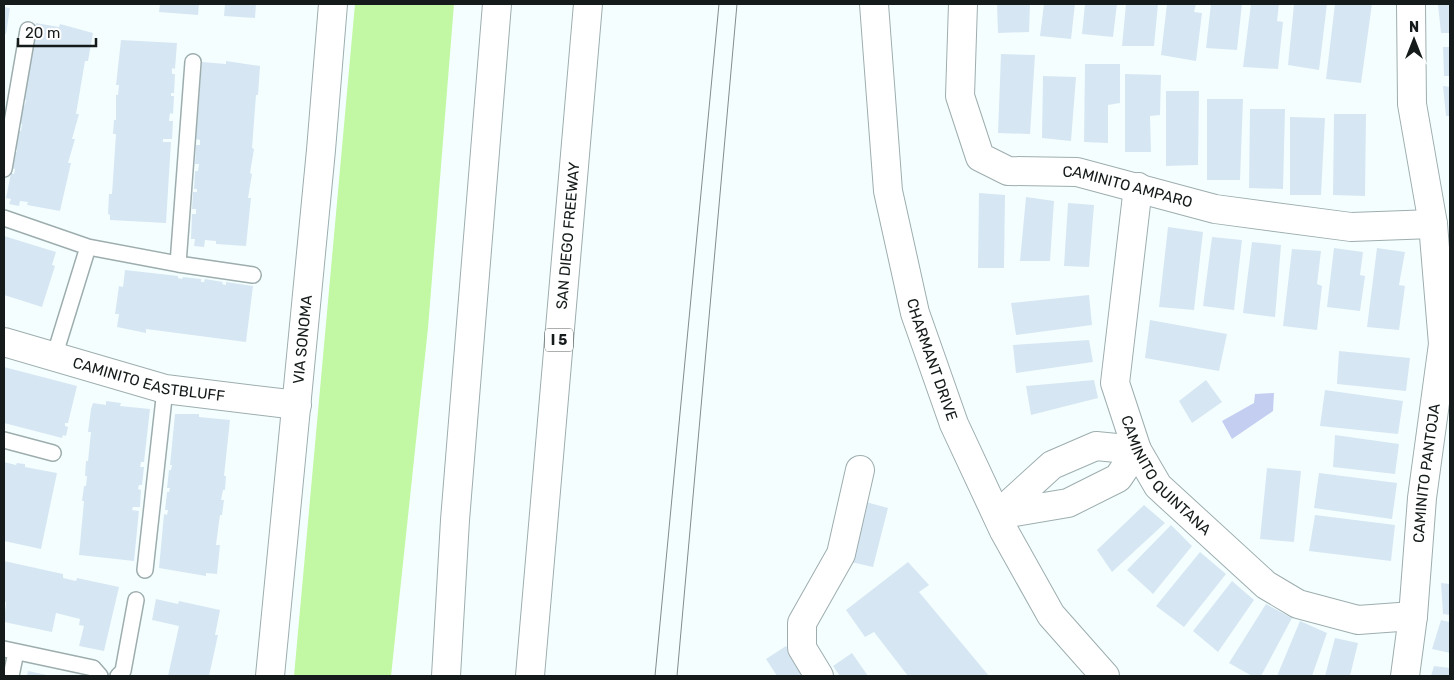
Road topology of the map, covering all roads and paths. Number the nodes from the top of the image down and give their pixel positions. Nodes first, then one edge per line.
1 (333, 4) edge
2 (497, 4) edge
3 (588, 4) edge
4 (874, 4) edge
5 (963, 4) edge
6 (1411, 4) edge
7 (28, 30) dead end
8 (193, 62) dead end
9 (4, 168) edge
10 (1138, 187) junction
11 (4, 218) edge
12 (1433, 224) junction
13 (88, 247) junction
14 (178, 264) junction
15 (253, 275) dead end
16 (4, 342) edge
17 (54, 357) junction
18 (165, 389) junction
19 (297, 405) junction
20 (4, 440) edge
21 (1137, 450) junction
22 (53, 453) dead end
23 (860, 470) dead end
24 (997, 515) junction
25 (145, 570) dead end
26 (136, 600) dead end
27 (1412, 616) junction
28 (10, 651) edge
29 (11, 676) edge
30 (100, 676) edge
31 (118, 676) edge
32 (270, 676) edge
33 (446, 676) edge
34 (530, 676) edge
35 (819, 676) edge
36 (1105, 676) edge
37 (1405, 676) edge

1 - 19 main road, VIA SONOMA
2 - 33 main road
3 - 34 main road, SAN DIEGO FREEWAY / I 5
4 - 24 main road, CHARMANT DRIVE
5 - 10 main road, CAMINITO AMPARO
6 - 12 main road, CAMINITO PANTOJA
7 - 9 lane
8 - 14 lane
10 - 12 main road, CAMINITO AMPARO
10 - 21 main road, CAMINITO QUINTANA
11 - 13 lane
12 - 27 main road, CAMINITO PANTOJA
13 - 14 lane
13 - 17 lane
14 - 15 lane
16 - 17 main road, CAMINITO EASTBLUFF
17 - 18 main road, CAMINITO EASTBLUFF
18 - 19 main road, CAMINITO EASTBLUFF
18 - 25 lane
19 - 32 main road, VIA SONOMA
20 - 22 lane
21 - 24 main road
21 - 24 main road
21 - 27 main road, CAMINITO QUINTANA
23 - 35 main road
24 - 36 main road, CHARMANT DRIVE
26 - 31 lane
27 - 37 main road, CAMINITO PANTOJA
28 - 29 lane
28 - 30 lane

